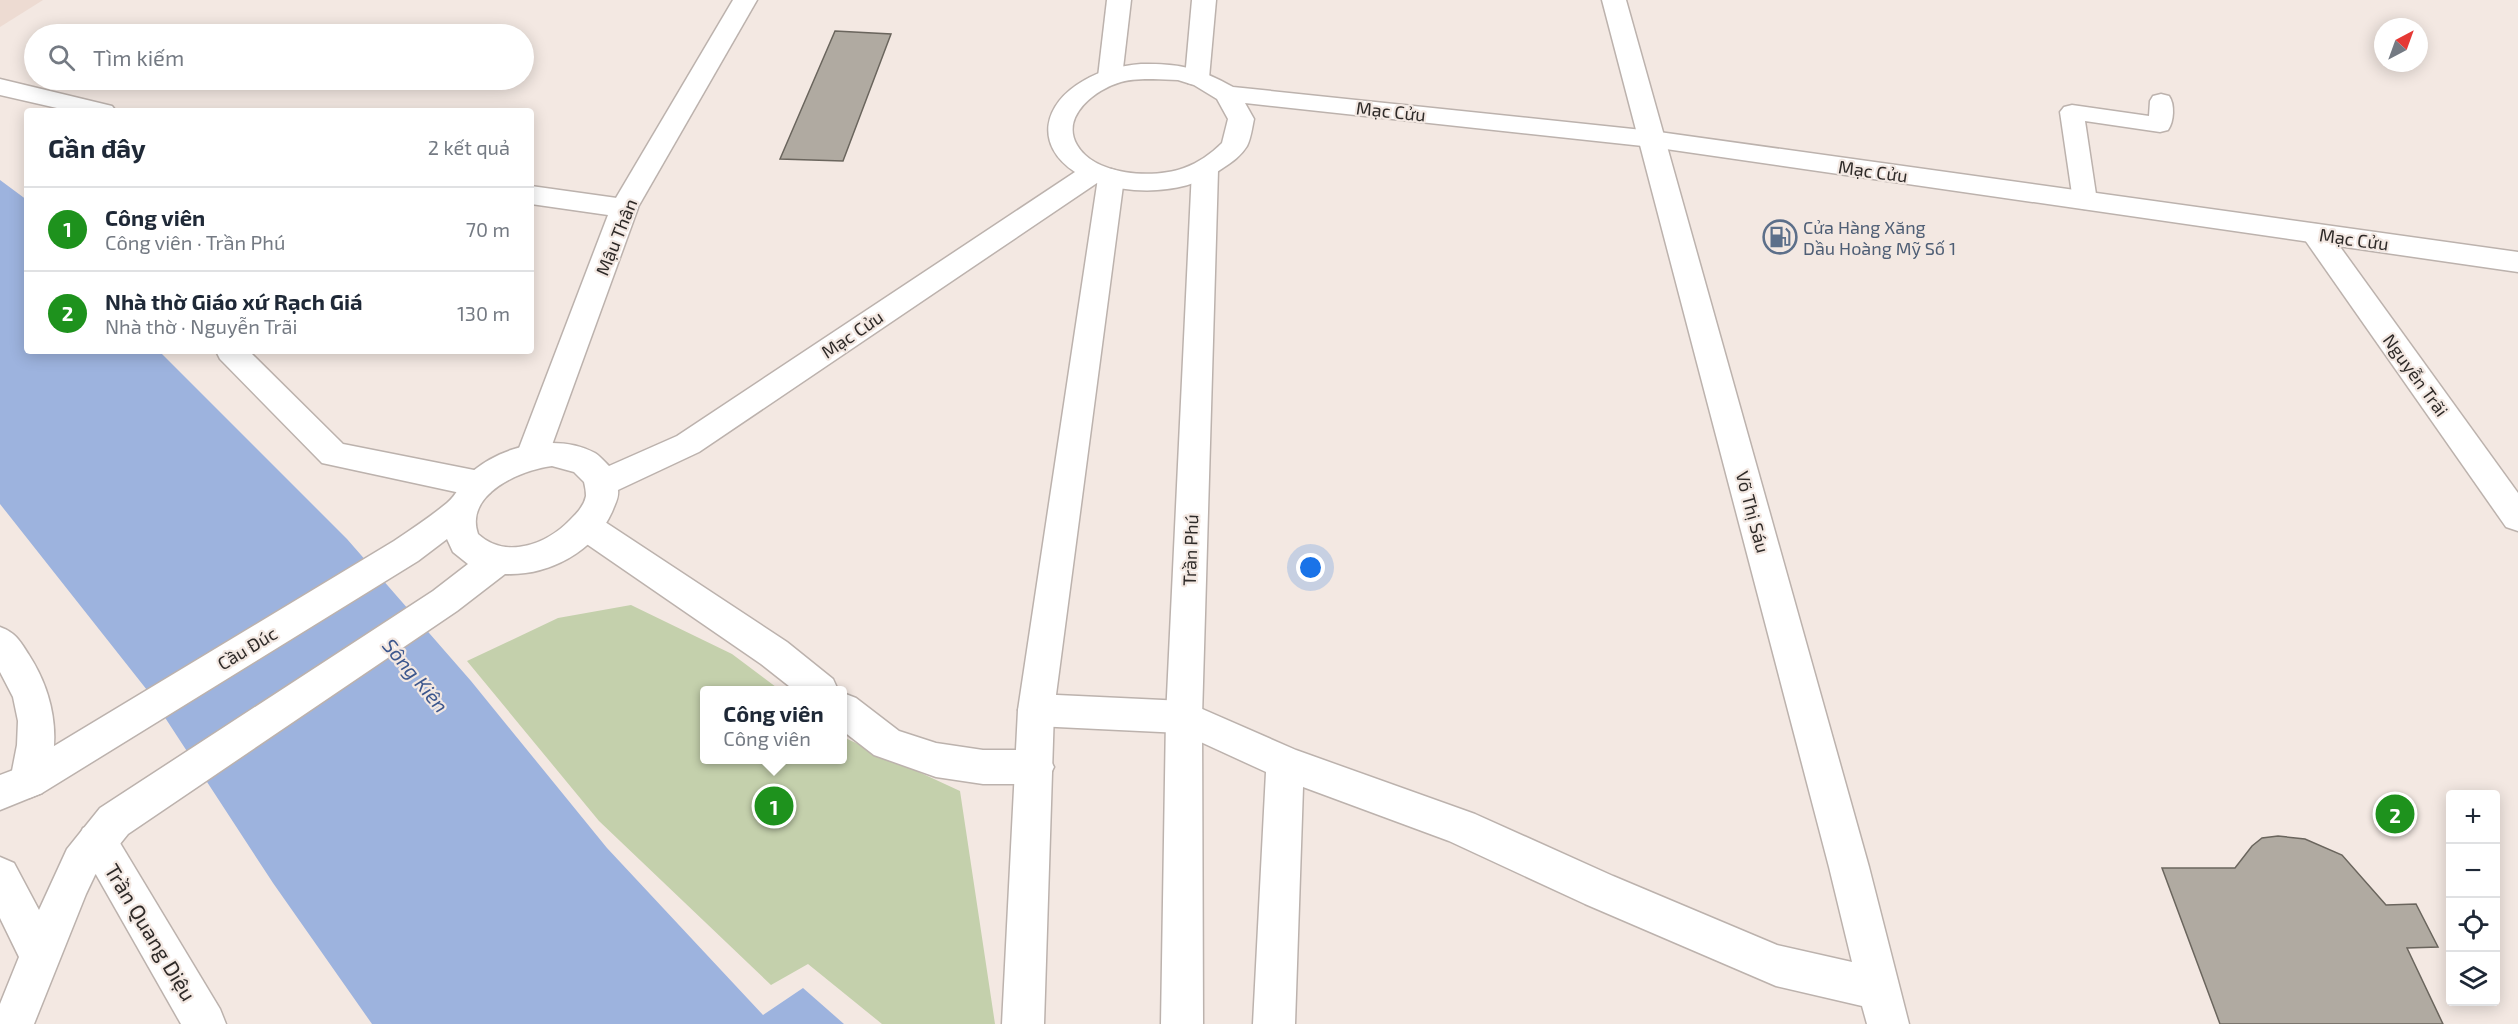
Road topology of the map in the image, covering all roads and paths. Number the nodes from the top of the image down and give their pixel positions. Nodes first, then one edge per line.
1 (746, 0) edge
2 (1119, 0) edge
3 (1204, 0) edge
4 (1614, 0) edge
5 (1110, 77) junction
6 (1197, 78) junction
7 (0, 87) edge
8 (1227, 94) junction
9 (2161, 101) dead end
10 (90, 108) edge
11 (1652, 139) junction
12 (1205, 170) junction
13 (1103, 175) junction
14 (534, 195) edge
15 (2085, 201) junction
16 (624, 208) junction
17 (2315, 233) junction
18 (2518, 262) edge
19 (234, 354) edge
20 (532, 456) junction
21 (602, 483) junction
22 (470, 498) junction
23 (2518, 518) edge
24 (586, 527) junction
25 (498, 560) junction
26 (0, 642) edge
27 (815, 686) edge
28 (1036, 710) junction
29 (847, 712) edge
30 (1184, 717) junction
31 (1285, 763) junction
32 (1035, 767) junction
33 (15, 787) edge
34 (105, 831) junction
35 (0, 876) edge
36 (40, 956) junction
37 (1884, 1007) edge
38 (13, 1024) edge
39 (206, 1024) edge
40 (1023, 1024) edge
41 (1182, 1024) edge
42 (1274, 1024) edge

1 - 16 main road, Mậu Thân
2 - 5 main road
3 - 6 main road
4 - 11 main road, Võ Thị Sáu
5 - 6 main road
5 - 13 main road
6 - 8 main road
7 - 10 main road
8 - 11 main road, Mạc Cửu
8 - 12 main road
9 - 15 lane
11 - 15 main road, Mạc Cửu
11 - 37 main road, Võ Thị Sáu
12 - 13 main road
12 - 30 main road, Trần Phú
13 - 21 main road, Mạc Cửu
13 - 28 main road
14 - 16 main road
15 - 17 main road, Mạc Cửu
16 - 20 main road, Mậu Thân
17 - 18 main road, Mạc Cửu
17 - 23 main road, Nguyễn Trãi
19 - 22 main road
20 - 21 main road
20 - 22 main road
21 - 24 main road
22 - 25 main road
22 - 33 main road, Cầu Đúc
24 - 25 main road
24 - 27 main road
25 - 34 main road
26 - 33 main road
28 - 30 main road
28 - 32 main road
29 - 32 main road
30 - 31 main road
30 - 41 main road, Trần Phú
31 - 37 main road
31 - 42 main road
32 - 40 main road
34 - 36 main road
34 - 39 main road, Trần Quang Diệu
35 - 36 main road
36 - 38 main road

